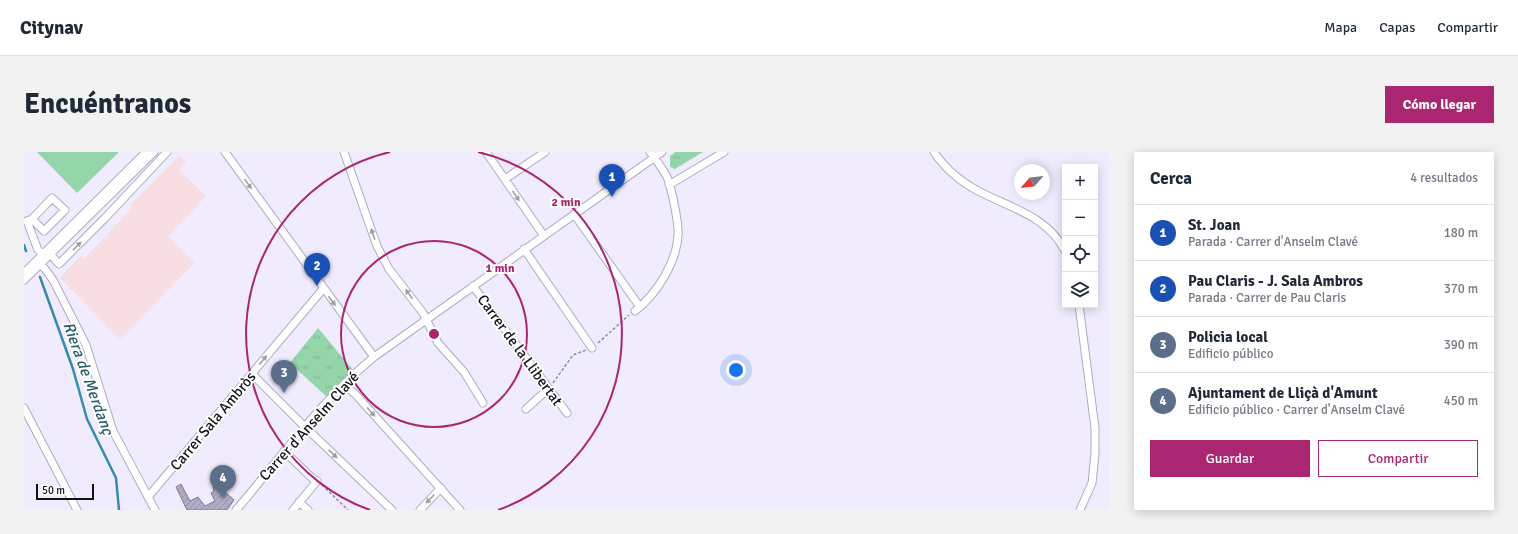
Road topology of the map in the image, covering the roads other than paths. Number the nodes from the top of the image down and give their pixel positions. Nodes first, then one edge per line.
1 (146, 152) edge
2 (154, 152) edge
3 (167, 152) edge
4 (225, 152) edge
5 (344, 152) edge
6 (486, 152) edge
7 (545, 152) edge
8 (662, 152) edge
9 (724, 152) edge
10 (934, 152) edge
11 (652, 154) edge
12 (505, 179) junction
13 (669, 185) junction
14 (574, 214) junction
15 (32, 219) junction
16 (544, 236) junction
17 (1062, 247) edge
18 (524, 250) junction
19 (46, 255) junction
20 (38, 262) junction
21 (24, 273) edge
22 (24, 280) edge
23 (474, 286) junction
24 (323, 289) junction
25 (1079, 308) edge
26 (426, 321) junction
27 (592, 348) dead end
28 (374, 357) junction
29 (252, 374) junction
30 (344, 384) junction
31 (548, 389) junction
32 (483, 403) dead end
33 (24, 408) edge
34 (526, 409) dead end
35 (567, 413) dead end
36 (305, 427) junction
37 (284, 451) junction
38 (441, 488) junction
39 (148, 497) junction
40 (299, 502) junction
41 (77, 510) edge
42 (155, 510) edge
43 (236, 510) edge
44 (293, 510) edge
45 (308, 510) edge
46 (392, 510) edge
47 (420, 510) edge
48 (460, 510) edge
49 (1080, 510) edge

1 - 19 street
2 - 19 street
19 -> 3 street
4 -> 24 street
26 -> 5 street
6 - 12 street
7 - 12 street
8 - 11 street, Carrer d'Anselm Clavé
9 - 13 street
10 - 17 street
11 - 13 street
11 - 14 street, Carrer d'Anselm Clavé
12 -> 16 street
13 - 14 street
14 - 16 street, Carrer d'Anselm Clavé
15 - 15 street
15 - 19 street
16 - 18 street, Carrer d'Anselm Clavé
18 - 23 street, Carrer d'Anselm Clavé
18 - 27 street
19 - 20 street
20 - 21 street
20 - 22 street
20 - 39 street
23 - 26 street, Carrer d'Anselm Clavé
23 - 31 street, Carrer de la Llibertat
24 -> 28 street
29 -> 24 street, Carrer Sala Ambròs
25 - 49 street
26 - 28 street, Carrer d'Anselm Clavé
26 - 32 street
28 - 30 street, Carrer d'Anselm Clavé
29 - 36 street
29 - 39 street, Carrer Sala Ambròs
30 - 36 street, Carrer d'Anselm Clavé
30 -> 38 street
31 - 34 street
31 - 35 street, Carrer de la Llibertat
33 - 41 street
36 - 37 street, Carrer d'Anselm Clavé
36 -> 46 street
37 - 40 street
37 - 43 street, Carrer d'Anselm Clavé
38 -> 47 street
38 - 48 street
39 - 42 street
40 - 44 street
40 - 45 street

